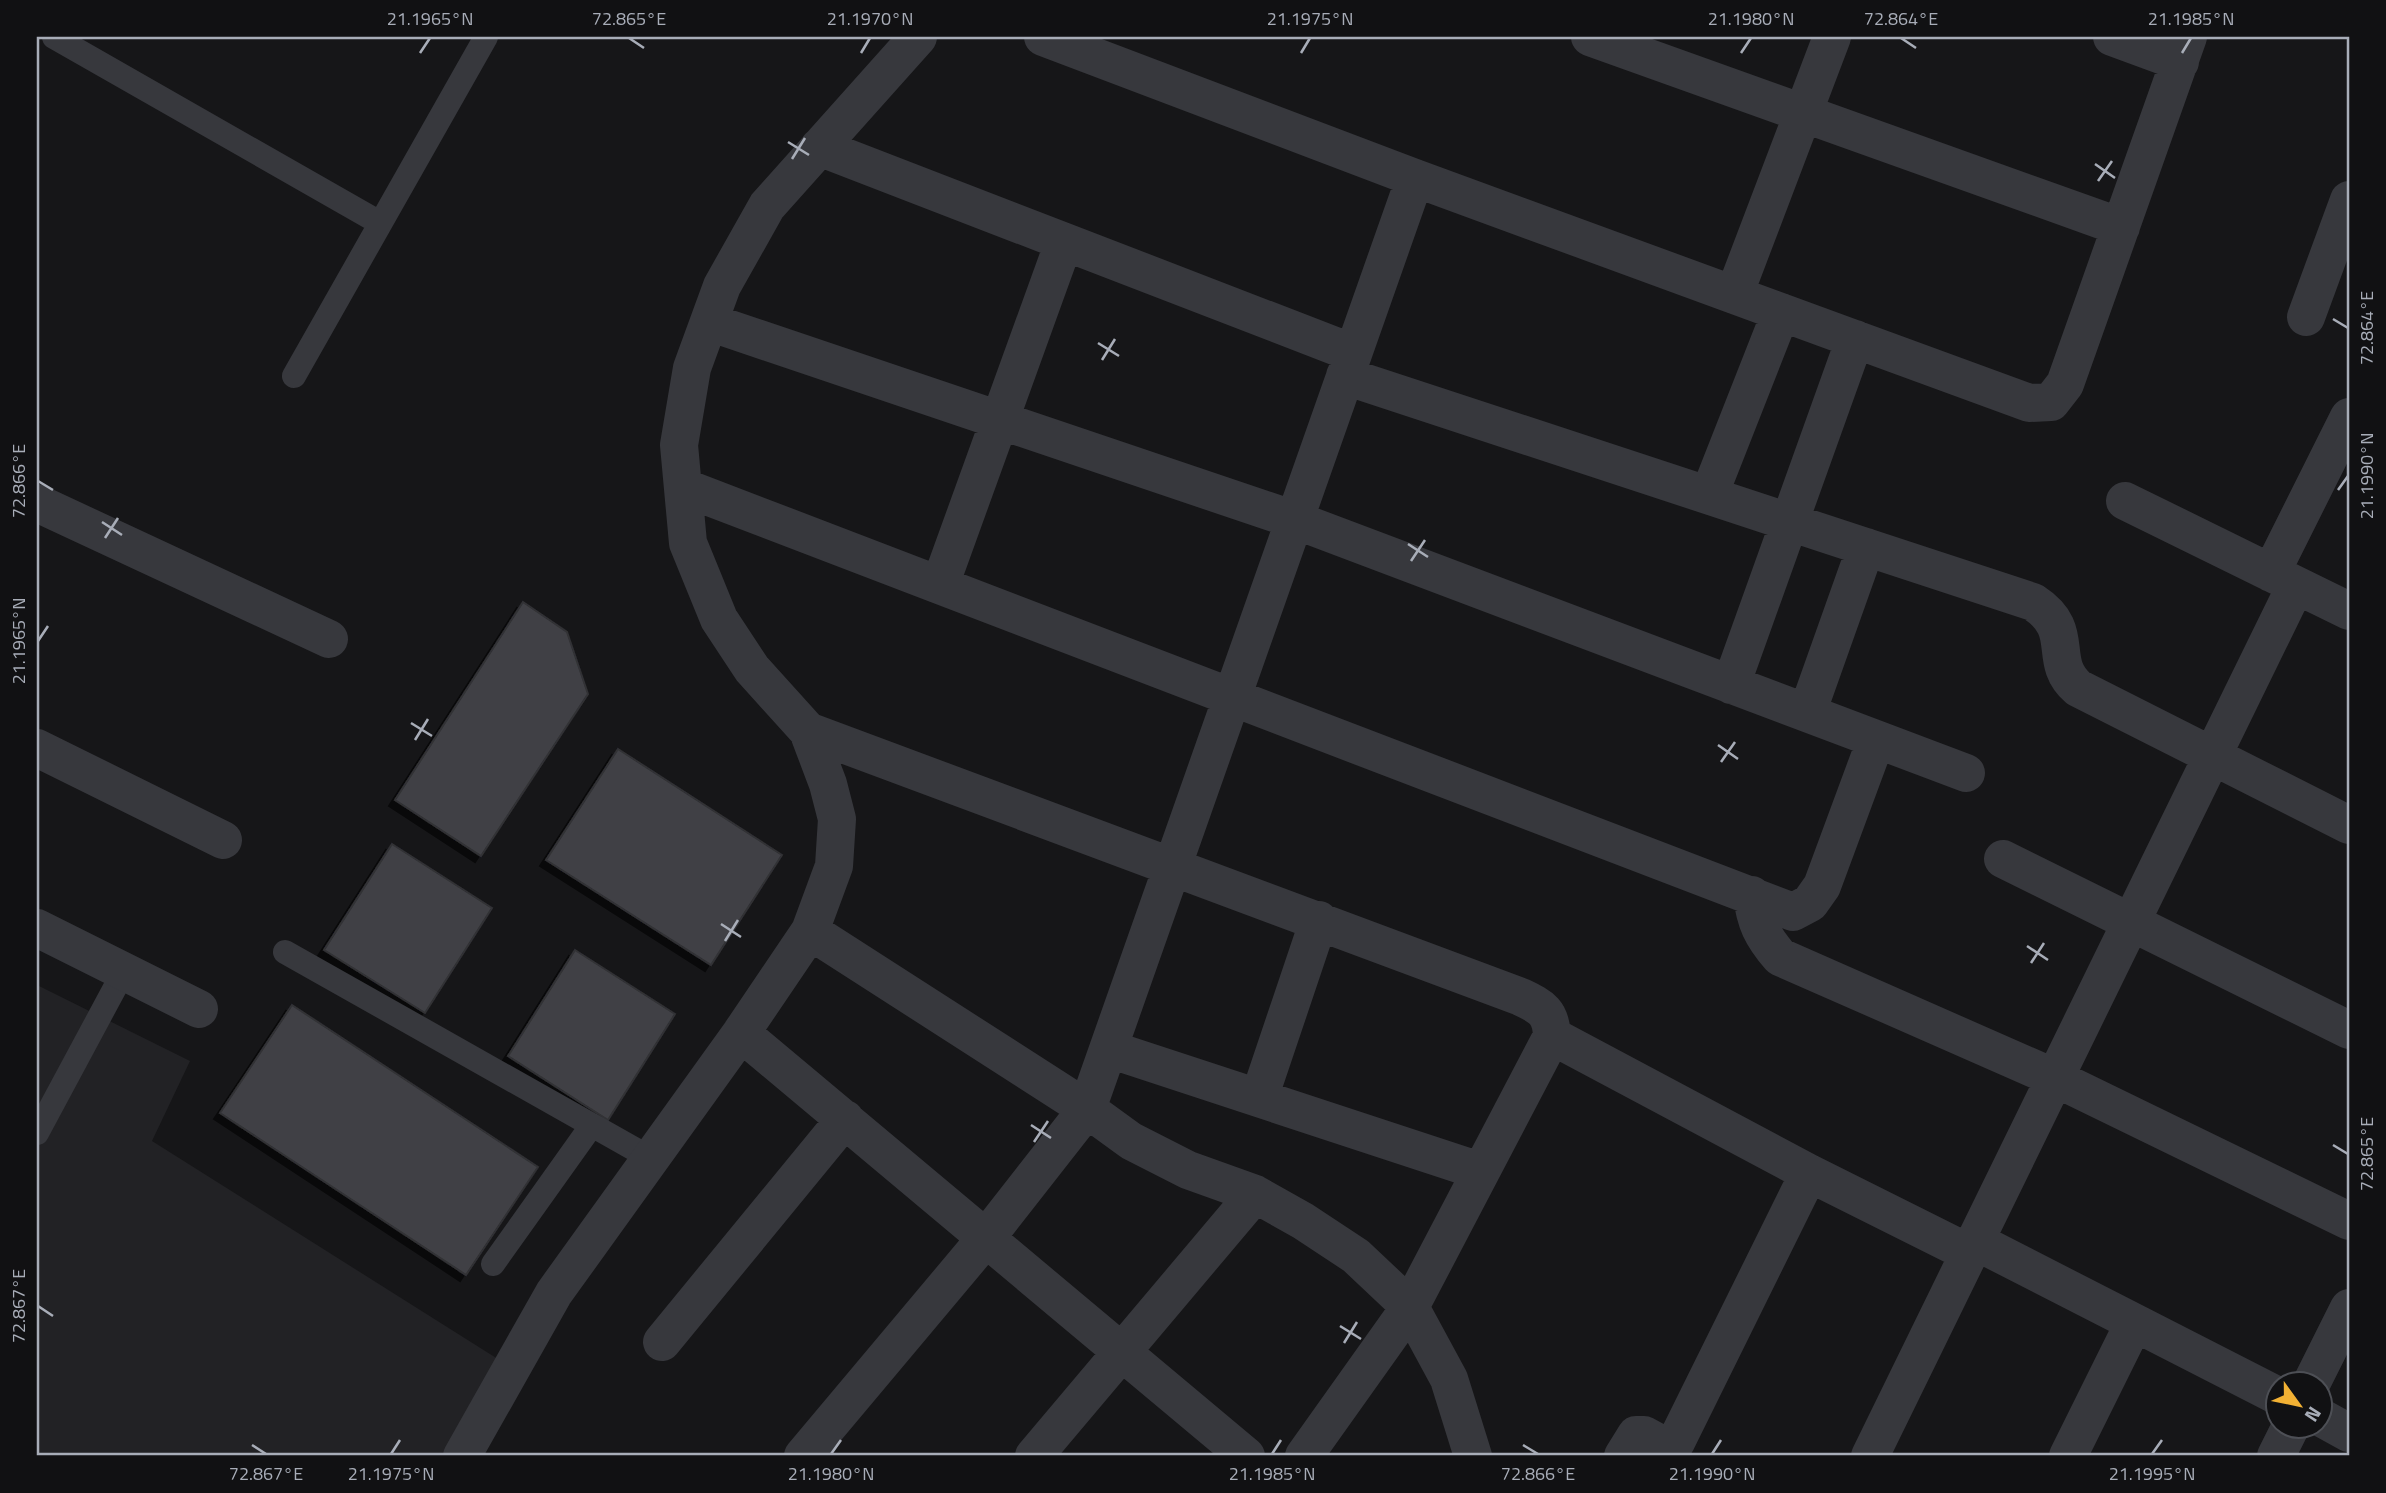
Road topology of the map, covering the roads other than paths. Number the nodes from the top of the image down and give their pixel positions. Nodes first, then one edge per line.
1 (54, 37) edge
2 (486, 37) edge
3 (918, 37) edge
4 (1043, 37) edge
5 (1590, 37) edge
6 (1832, 37) edge
7 (2112, 37) edge
8 (2184, 49) edge
9 (1803, 113) junction
10 (819, 147) junction
11 (1415, 178) junction
12 (2349, 200) edge
13 (380, 223) junction
14 (2120, 227) junction
15 (1064, 242) junction
16 (1734, 295) junction
17 (1781, 312) junction
18 (2306, 317) dead end
19 (709, 322) junction
20 (1855, 339) junction
21 (1349, 364) junction
22 (294, 376) dead end
23 (2349, 417) edge
24 (999, 420) junction
25 (683, 487) junction
26 (1709, 495) junction
27 (2125, 501) dead end
28 (37, 503) edge
29 (1294, 520) junction
30 (1789, 522) junction
31 (1866, 547) junction
32 (2284, 579) junction
33 (940, 584) junction
34 (2349, 611) edge
35 (329, 639) dead end
36 (1731, 685) junction
37 (1233, 695) junction
38 (1807, 713) junction
39 (808, 732) junction
40 (1876, 740) junction
41 (37, 748) edge
42 (2212, 756) junction
43 (1966, 773) dead end
44 (2349, 825) edge
45 (223, 840) dead end
46 (2004, 859) dead end
47 (1173, 866) junction
48 (1752, 895) junction
49 (1319, 920) junction
50 (2131, 922) junction
51 (37, 928) edge
52 (810, 931) junction
53 (285, 952) dead end
54 (124, 971) junction
55 (200, 1009) dead end
56 (2349, 1030) edge
57 (741, 1033) junction
58 (1552, 1036) junction
59 (1109, 1049) junction
60 (2055, 1078) junction
61 (1259, 1098) junction
62 (1087, 1110) junction
63 (845, 1119) junction
64 (592, 1125) junction
65 (38, 1127) edge
66 (652, 1159) junction
67 (1480, 1171) junction
68 (1809, 1173) junction
69 (1255, 1194) junction
70 (2349, 1221) edge
71 (986, 1238) junction
72 (1972, 1247) junction
73 (493, 1264) dead end
74 (1410, 1307) junction
75 (2349, 1308) edge
76 (2134, 1323) junction
77 (662, 1342) dead end
78 (1123, 1353) junction
79 (2318, 1370) edge
80 (2264, 1389) edge
81 (2284, 1440) edge
82 (462, 1456) edge
83 (803, 1456) edge
84 (1034, 1456) edge
85 (1246, 1456) edge
86 (1304, 1456) edge
87 (1474, 1456) edge
88 (1623, 1456) edge
89 (1870, 1456) edge
90 (2068, 1456) edge
91 (2276, 1456) edge

1 - 13 lane
2 - 13 lane
3 - 10 street
4 - 11 street
5 - 9 street
6 - 9 street
7 - 8 street
8 - 14 street
9 - 14 street
9 - 16 street
10 - 15 street
10 - 19 street
11 - 16 street
11 - 21 street
12 - 18 street
13 - 22 lane
14 - 20 street
15 - 21 street
15 - 24 street
16 - 17 street
17 - 20 street
17 - 26 street
19 - 24 street
19 - 25 street
20 - 30 street
21 - 26 street
21 - 29 street
23 - 32 street
24 - 29 street
24 - 33 street
25 - 33 street
25 - 39 street
26 - 30 street
27 - 32 street
28 - 35 street
29 - 36 street
29 - 37 street
30 - 31 street
30 - 36 street
31 - 38 street
31 - 42 street
32 - 34 street
32 - 42 street
33 - 37 street
36 - 38 street
37 - 47 street
37 - 48 street
38 - 40 street
39 - 47 street
39 - 52 street
40 - 43 street
40 - 48 street
41 - 45 street
42 - 44 street
42 - 50 street
46 - 50 street
47 - 49 street
47 - 59 street
48 - 60 street
49 - 58 street
49 - 61 street
50 - 56 street
50 - 60 street
51 - 54 street
52 - 57 street
52 - 62 street
53 - 64 lane
54 - 55 street
54 - 65 lane
57 - 63 street
57 - 66 street
58 - 67 street
58 - 68 street
59 - 61 street
59 - 62 street
60 - 70 street
60 - 72 street
61 - 67 street
62 - 69 street
62 - 71 street
63 - 71 street
63 - 77 street
64 - 66 lane
64 - 73 lane
66 - 82 street
67 - 74 street
68 - 72 street
68 - 88 street
69 - 74 street
69 - 78 street
71 - 78 street
71 - 83 street
72 - 76 street
72 - 89 street
74 - 86 street
74 - 87 street
75 - 79 street
76 - 80 street
76 - 90 street
78 - 84 street
78 - 85 street
81 - 91 street

